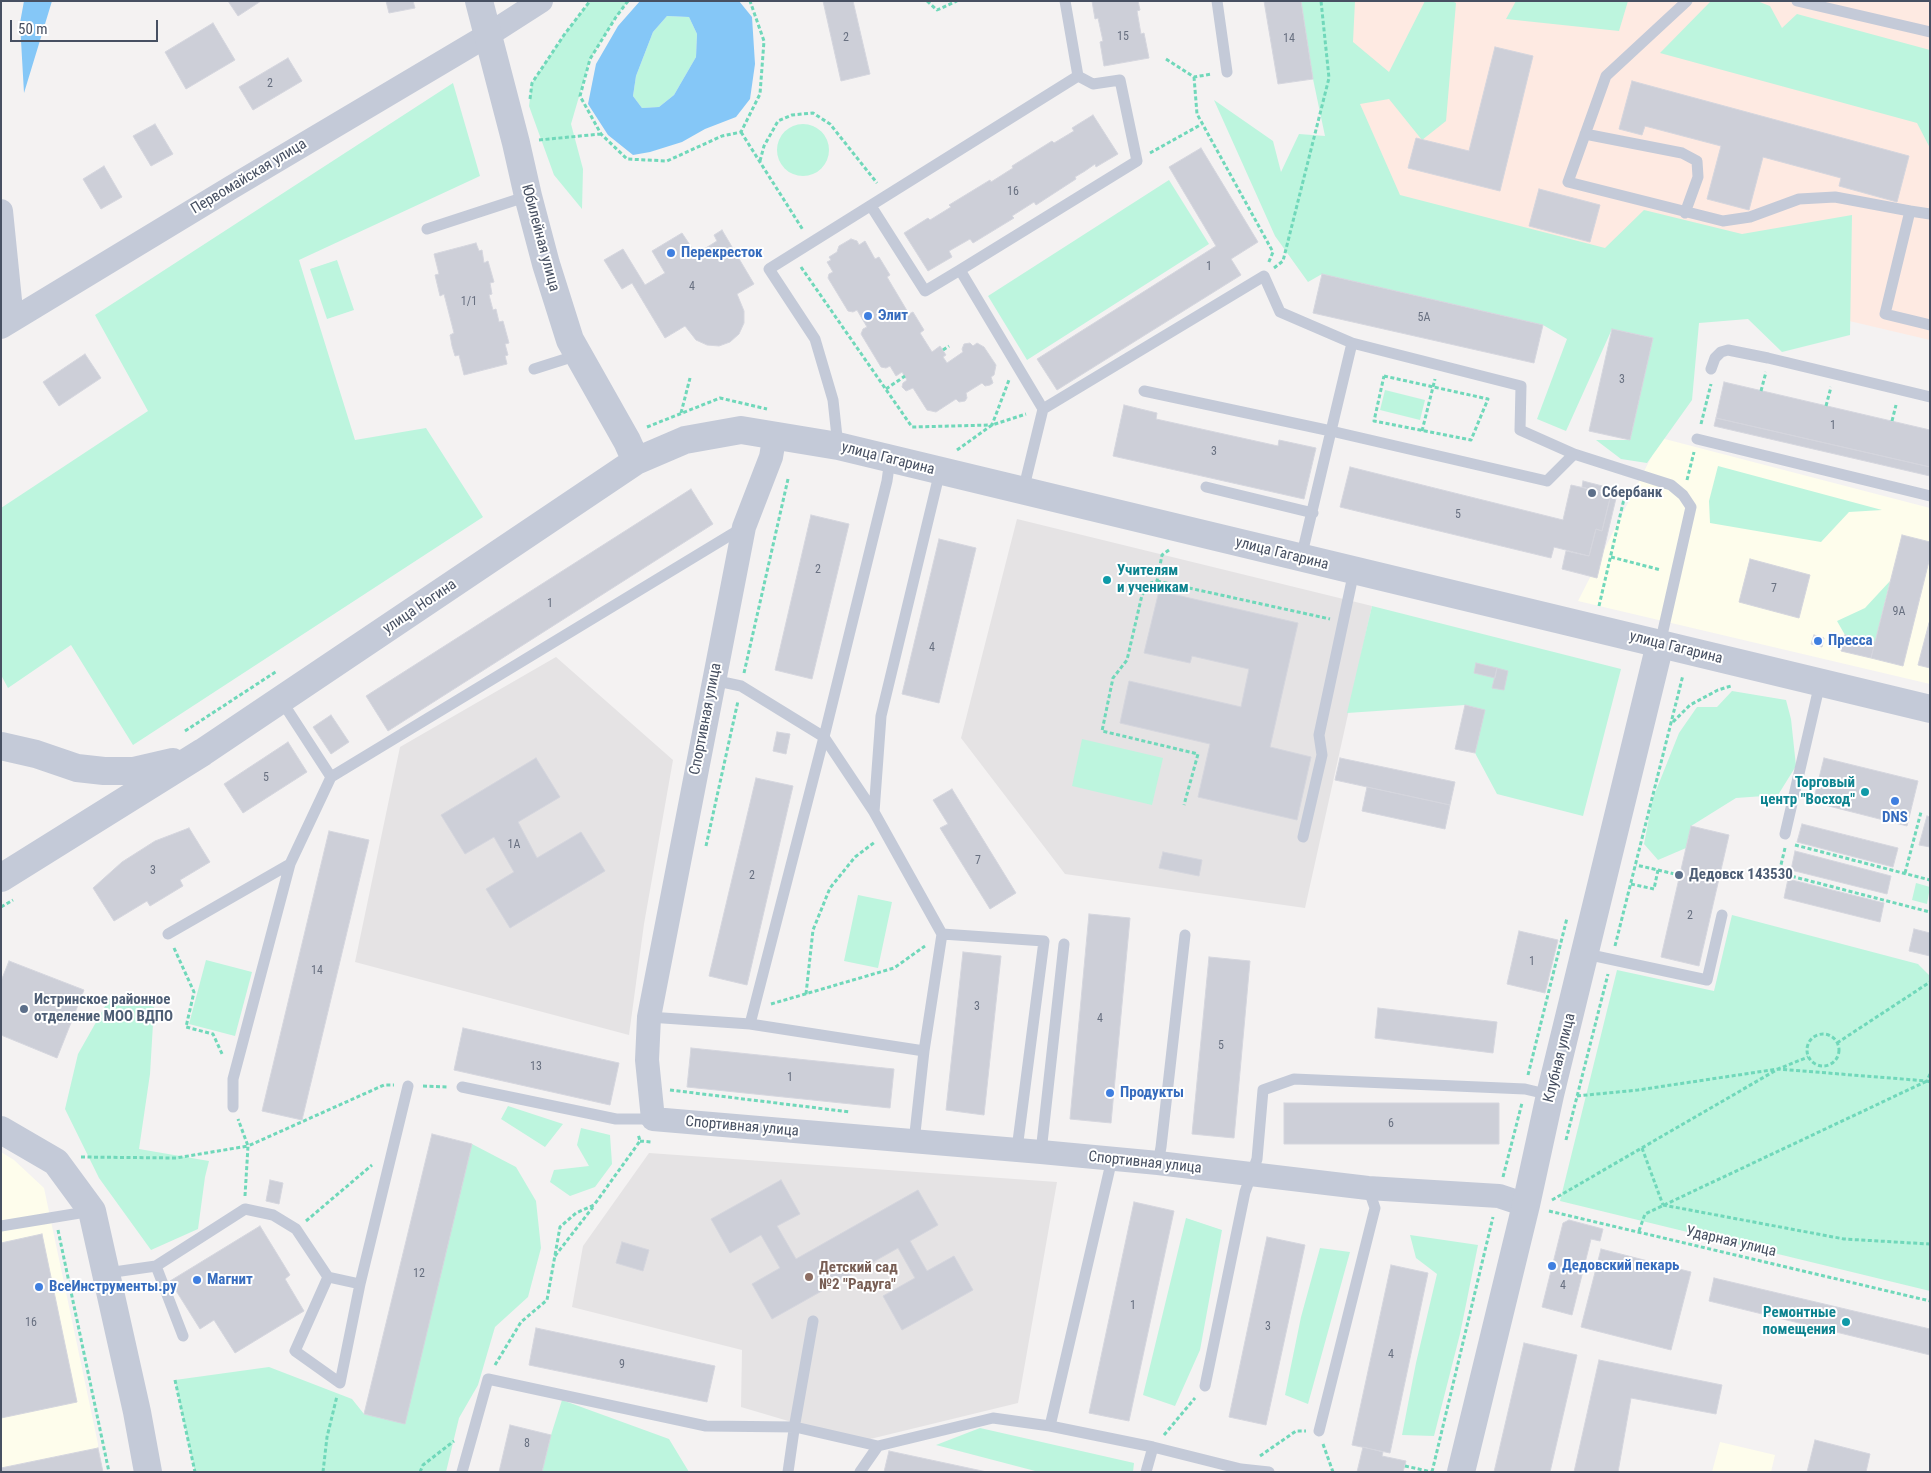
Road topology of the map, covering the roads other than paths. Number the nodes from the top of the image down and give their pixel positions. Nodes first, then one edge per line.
1 (479, 1) edge
2 (541, 1) edge
3 (1065, 1) edge
4 (1217, 1) edge
5 (1687, 1) edge
6 (1797, 1) edge
7 (1930, 32) edge
8 (488, 35) junction
9 (1228, 72) road end
10 (1078, 76) junction
11 (1585, 134) junction
12 (528, 196) junction
13 (871, 206) junction
14 (1, 211) edge
15 (1910, 211) junction
16 (1685, 213) junction
17 (1930, 214) edge
18 (427, 229) dead end
19 (960, 270) junction
20 (7, 324) edge
21 (1930, 325) edge
22 (1352, 343) junction
23 (578, 355) junction
24 (534, 369) dead end
25 (1711, 369) road end
26 (1144, 391) dead end
27 (1930, 397) edge
28 (1039, 410) junction
29 (1331, 431) junction
30 (775, 434) junction
31 (1697, 439) road end
32 (838, 446) junction
33 (1574, 454) junction
34 (890, 460) junction
35 (636, 461) junction
36 (947, 462) junction
37 (1206, 487) dead end
38 (1023, 491) junction
39 (1930, 496) edge
40 (1313, 512) junction
41 (744, 527) junction
42 (1301, 558) junction
43 (1354, 571) junction
44 (1660, 644) junction
45 (713, 680) junction
46 (1820, 683) junction
47 (281, 700) junction
48 (1930, 709) edge
49 (824, 736) junction
50 (1, 746) edge
51 (203, 752) junction
52 (331, 778) junction
53 (874, 812) junction
54 (1785, 834) dead end
55 (1303, 838) dead end
56 (290, 864) junction
57 (1, 878) edge
58 (1722, 914) dead end
59 (168, 934) road end
60 (942, 934) junction
61 (1185, 935) dead end
62 (1064, 944) dead end
63 (1599, 957) junction
64 (649, 1017) junction
65 (750, 1024) junction
66 (924, 1051) junction
67 (408, 1086) road end
68 (462, 1087) road end
69 (1551, 1093) junction
70 (233, 1107) road end
71 (653, 1120) junction
72 (1, 1130) edge
73 (914, 1142) junction
74 (1017, 1149) junction
75 (1041, 1152) junction
76 (1112, 1158) junction
77 (1158, 1163) junction
78 (1251, 1175) junction
79 (1368, 1188) junction
80 (1541, 1205) junction
81 (92, 1211) junction
82 (1, 1226) edge
83 (156, 1266) junction
84 (107, 1273) junction
85 (328, 1277) junction
86 (360, 1284) junction
87 (813, 1321) dead end
88 (183, 1336) dead end
89 (1205, 1386) road end
90 (1050, 1426) junction
91 (795, 1428) junction
92 (1319, 1431) road end
93 (878, 1446) junction
94 (1153, 1446) junction
95 (148, 1472) edge
96 (462, 1472) edge
97 (788, 1472) edge
98 (860, 1472) edge
99 (1146, 1472) edge
100 (1269, 1472) edge
101 (1460, 1472) edge

1 - 8 street, Юбилейная улица
2 - 8 street, Первомайская улица
3 - 10 lane
4 - 9 lane
5 - 11 lane
6 - 7 lane
8 - 12 street, Юбилейная улица
8 - 20 street, Первомайская улица
10 - 13 lane
10 - 19 lane
11 - 16 lane
11 - 16 lane
12 - 18 lane
12 - 23 street, Юбилейная улица
13 - 19 lane
13 - 32 lane
14 - 20 street
15 - 16 lane
15 - 17 lane
15 - 21 lane
19 - 28 lane
22 - 28 lane
22 - 29 lane
22 - 33 lane
23 - 24 lane
23 - 35 street, Юбилейная улица
25 - 27 lane
26 - 29 lane
28 - 38 lane
29 - 33 lane
29 - 40 lane
30 - 32 street, улица Гагарина
30 - 35 street, улица Гагарина
30 - 41 street, Спортивная улица
31 - 39 lane
32 - 34 street, улица Гагарина
33 - 44 lane
34 - 36 street, улица Гагарина
34 - 49 lane
35 - 47 street, улица Ногина
36 - 38 street, улица Гагарина
36 - 53 lane
37 - 40 lane
38 - 42 street, улица Гагарина
40 - 42 lane
41 - 45 street, Спортивная улица
41 - 52 lane
42 - 43 street, улица Гагарина
43 - 44 street, улица Гагарина
43 - 55 lane
44 - 46 street, улица Гагарина
44 - 63 street, Клубная улица
45 - 49 lane
45 - 64 street, Спортивная улица
46 - 48 street, улица Гагарина
46 - 54 lane
47 - 51 street, улица Ногина
47 - 52 lane
49 - 53 lane
49 - 65 lane
50 - 51 street
51 - 57 street, улица Ногина
52 - 56 lane
53 - 60 lane
56 - 59 lane
56 - 70 lane
58 - 63 lane
60 - 66 lane
60 - 74 lane
61 - 77 lane
62 - 75 lane
63 - 69 street, Клубная улица
64 - 65 lane
64 - 71 street, Спортивная улица
65 - 66 lane
66 - 73 lane
67 - 86 lane
68 - 71 lane
69 - 78 lane
69 - 80 street, Клубная улица
71 - 73 street, Спортивная улица
72 - 81 street
73 - 74 street, Спортивная улица
74 - 75 street, Спортивная улица
75 - 76 street, Спортивная улица
76 - 77 street, Спортивная улица
76 - 90 lane
77 - 78 street, Спортивная улица
78 - 79 street, Спортивная улица
78 - 89 lane
79 - 80 street, Спортивная улица
79 - 92 lane
80 - 101 street, Клубная улица
81 - 82 lane
81 - 84 street
83 - 84 lane
83 - 85 lane
83 - 88 lane
84 - 95 street
85 - 86 lane
85 - 86 lane
87 - 91 lane
90 - 93 lane
90 - 94 lane
91 - 93 lane
91 - 96 lane
91 - 97 lane
93 - 98 lane
94 - 99 lane
94 - 100 lane

